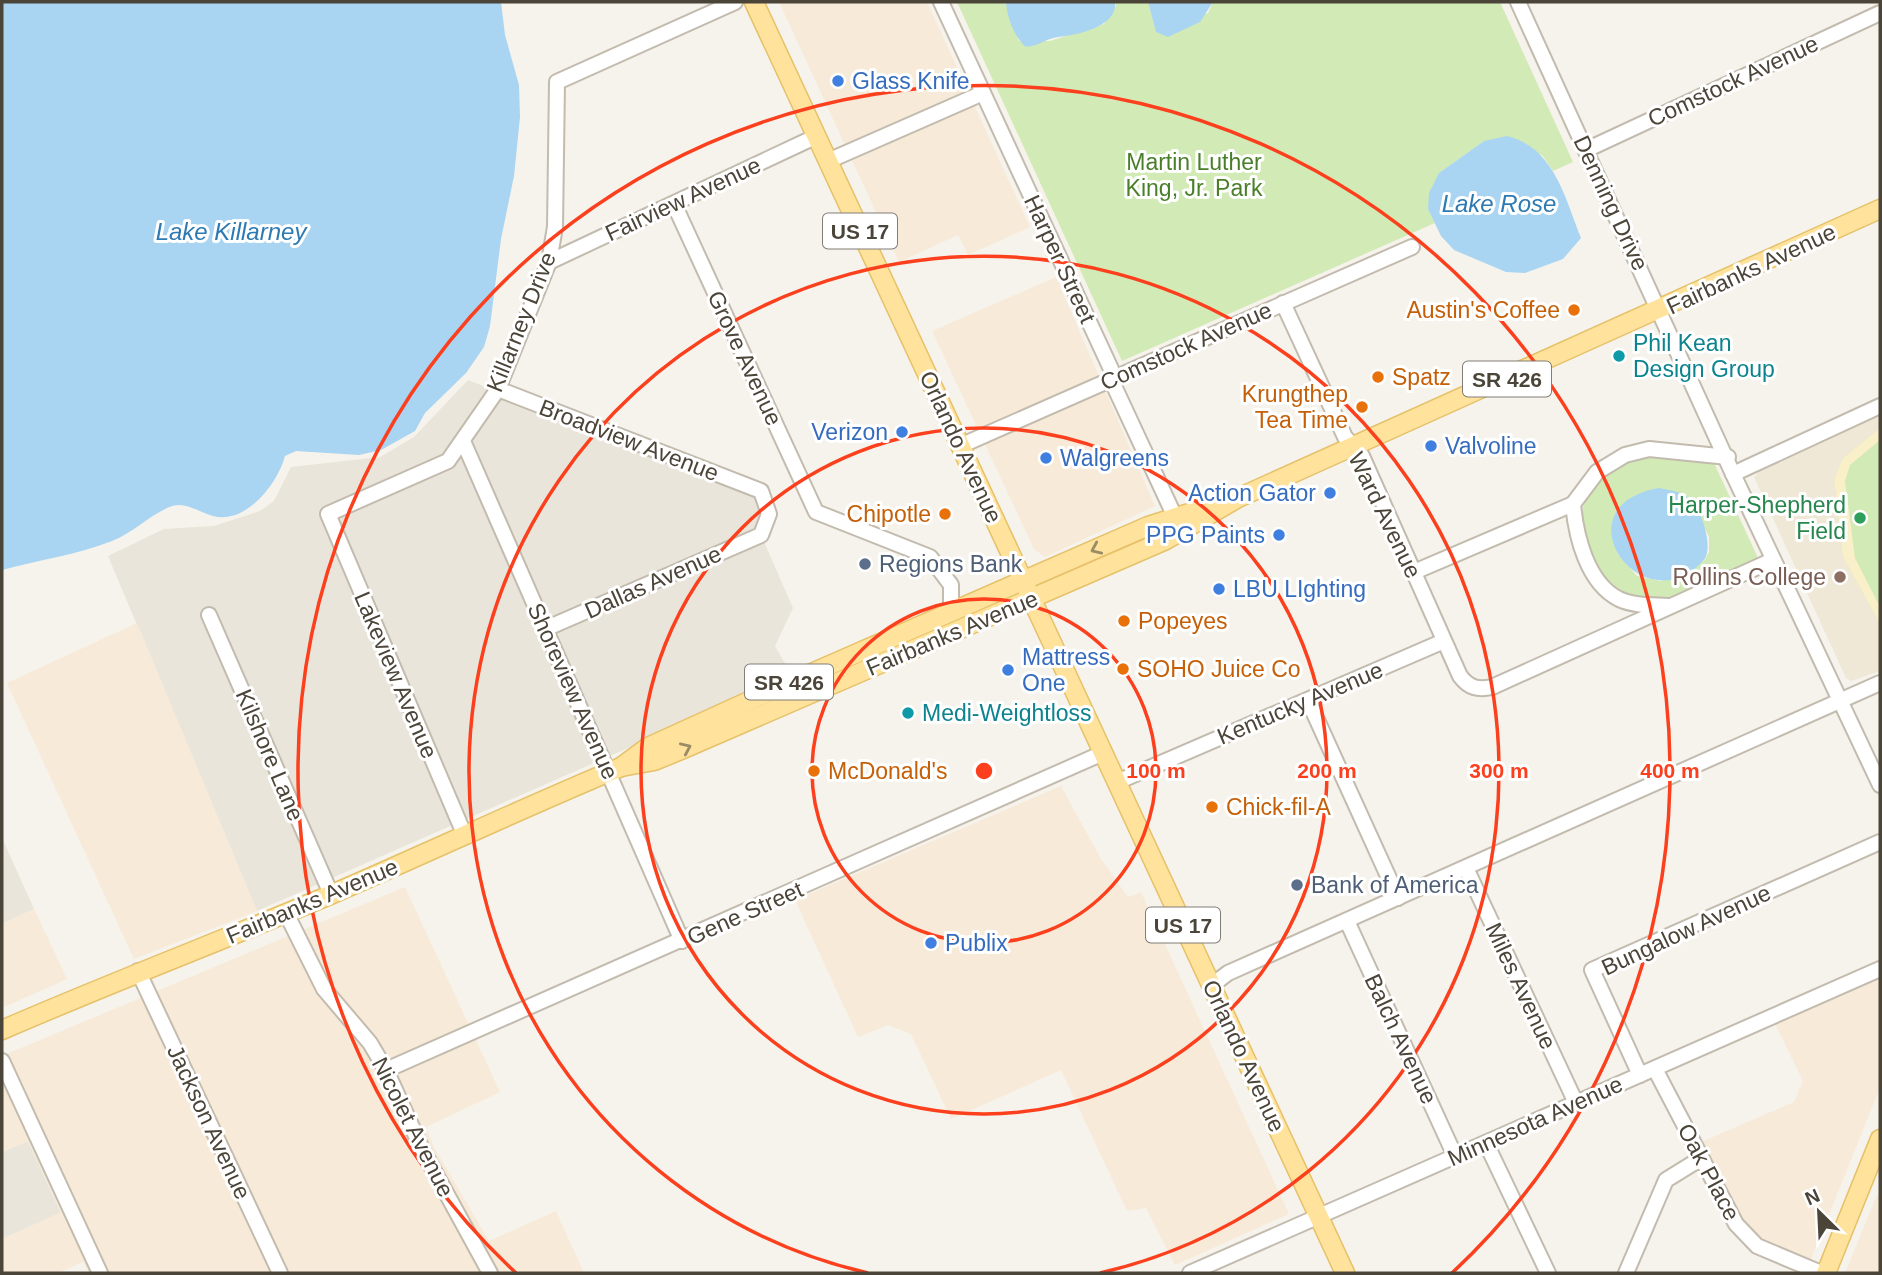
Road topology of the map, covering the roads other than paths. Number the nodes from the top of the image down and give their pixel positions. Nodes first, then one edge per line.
1 (736, 2) edge
2 (754, 2) edge
3 (941, 2) edge
4 (1519, 2) edge
5 (1880, 13) edge
6 (984, 93) junction
7 (817, 136) junction
8 (1586, 150) junction
9 (828, 161) junction
10 (674, 204) junction
11 (1880, 209) edge
12 (1412, 247) dead end
13 (549, 262) junction
14 (1283, 303) junction
15 (1661, 311) junction
16 (1113, 379) junction
17 (498, 389) junction
18 (1880, 405) edge
19 (463, 441) junction
20 (960, 446) junction
21 (1353, 446) junction
22 (1727, 457) junction
23 (1733, 474) junction
24 (1238, 498) junction
25 (1573, 504) junction
26 (328, 514) joint
27 (1175, 517) junction
28 (761, 536) joint
29 (1773, 560) junction
30 (1414, 572) junction
31 (1024, 580) junction
32 (1032, 598) junction
33 (1617, 598) junction
34 (1669, 606) junction
35 (951, 612) junction
36 (209, 615) dead end
37 (1623, 627) junction
38 (545, 629) junction
39 (1444, 641) junction
40 (1880, 683) edge
41 (1308, 700) junction
42 (1839, 702) junction
43 (1103, 753) junction
44 (615, 769) junction
45 (1117, 782) junction
46 (1880, 785) edge
47 (465, 835) junction
48 (1880, 842) edge
49 (1466, 868) junction
50 (331, 894) junction
51 (1398, 898) junction
52 (286, 913) junction
53 (1347, 921) junction
54 (682, 941) junction
55 (1880, 968) edge
56 (138, 971) junction
57 (1211, 986) junction
58 (2, 1030) edge
59 (2, 1061) edge
60 (1655, 1069) junction
61 (386, 1070) junction
62 (1640, 1076) junction
63 (1576, 1104) junction
64 (1880, 1139) edge
65 (1486, 1143) junction
66 (1455, 1156) junction
67 (1700, 1159) junction
68 (1319, 1216) junction
69 (100, 1273) edge
70 (281, 1273) edge
71 (490, 1273) edge
72 (1190, 1273) edge
73 (1345, 1273) edge
74 (1548, 1273) edge
75 (1626, 1273) edge
76 (1824, 1273) edge

1 - 13 street, Killarney Drive
2 - 7 main road, Orlando Avenue / US 17
3 - 6 street, Harper Street
4 - 8 street, Denning Drive
5 - 8 street, Comstock Avenue
6 - 9 street
6 - 16 street, Harper Street
7 - 9 main road, Orlando Avenue / US 17
7 - 10 street, Fairview Avenue
8 - 15 street, Denning Drive
9 - 20 main road, Orlando Avenue / US 17
10 - 13 street, Fairview Avenue
10 - 35 street, Grove Avenue
11 - 15 main road, Fairbanks Avenue / SR 426
12 - 14 street, Comstock Avenue
13 - 17 street, Killarney Drive
14 - 16 street, Comstock Avenue
14 - 21 street, Ward Avenue
15 - 21 main road, Fairbanks Avenue / SR 426
15 - 22 street, Denning Drive
16 - 20 street, Comstock Avenue
16 - 27 street, Harper Street
17 - 19 street, Killarney Drive
17 - 28 street, Broadview Avenue
18 - 23 street
19 - 26 street, Killarney Drive
19 - 38 street, Shoreview Avenue
20 - 31 main road, Orlando Avenue / US 17
21 - 24 main road, Fairbanks Avenue / SR 426
21 - 30 street, Ward Avenue
22 - 23 street, Denning Drive
22 - 25 street
23 - 29 street, Denning Drive
24 - 27 main road, Fairbanks Avenue / SR 426
24 - 32 main road, Fairbanks Avenue / SR 426
25 - 30 street
25 - 33 street
26 - 47 street, Lakeview Avenue
27 -> 31 main road, Fairbanks Avenue / SR 426
28 - 38 street, Dallas Avenue
29 - 34 street
29 - 42 street, Denning Drive
30 - 39 street, Ward Avenue
31 - 32 main road, Orlando Avenue / US 17
31 - 35 main road, Fairbanks Avenue / SR 426
32 - 43 main road, Orlando Avenue / US 17
44 -> 32 main road, Fairbanks Avenue / SR 426
33 - 34 street
33 - 37 street
34 - 37 street
35 - 44 main road, Fairbanks Avenue / SR 426
36 - 50 street, Kilshore Lane
37 - 39 street, Ward Avenue
38 - 44 street, Shoreview Avenue
39 - 41 street, Kentucky Avenue
40 - 42 street
41 - 45 street, Kentucky Avenue
41 - 51 street
42 - 46 street, Denning Drive
42 - 49 street
43 - 45 main road, Orlando Avenue / US 17
43 - 54 street, Gene Street
44 - 47 main road, Fairbanks Avenue / SR 426
44 - 54 street, Shoreview Avenue
45 - 57 main road, Orlando Avenue / US 17
47 - 50 main road, Fairbanks Avenue / SR 426
48 - 62 street, Bungalow Avenue
49 - 51 street
49 - 63 street, Miles Avenue
50 - 52 main road, Fairbanks Avenue / SR 426
51 - 53 street
52 - 56 main road, Fairbanks Avenue / SR 426
52 - 61 street, Nicolet Avenue
53 - 57 street
53 - 66 street, Balch Avenue
54 - 61 street, Gene Street
55 - 60 street, Minnesota Avenue
56 - 58 main road, Fairbanks Avenue / SR 426
56 - 70 street, Jackson Avenue
57 - 68 main road, Orlando Avenue / US 17
59 - 69 street
60 - 62 street, Minnesota Avenue
60 - 67 street, Oak Place
61 - 71 street, Nicolet Avenue
62 - 63 street, Minnesota Avenue
63 - 65 street, Minnesota Avenue
64 - 76 main road
65 - 66 street, Minnesota Avenue
65 - 74 street
66 - 68 street, Minnesota Avenue
67 - 75 street
67 - 76 street, Oak Place
68 - 72 street, Minnesota Avenue
68 - 73 main road, Orlando Avenue / US 17

